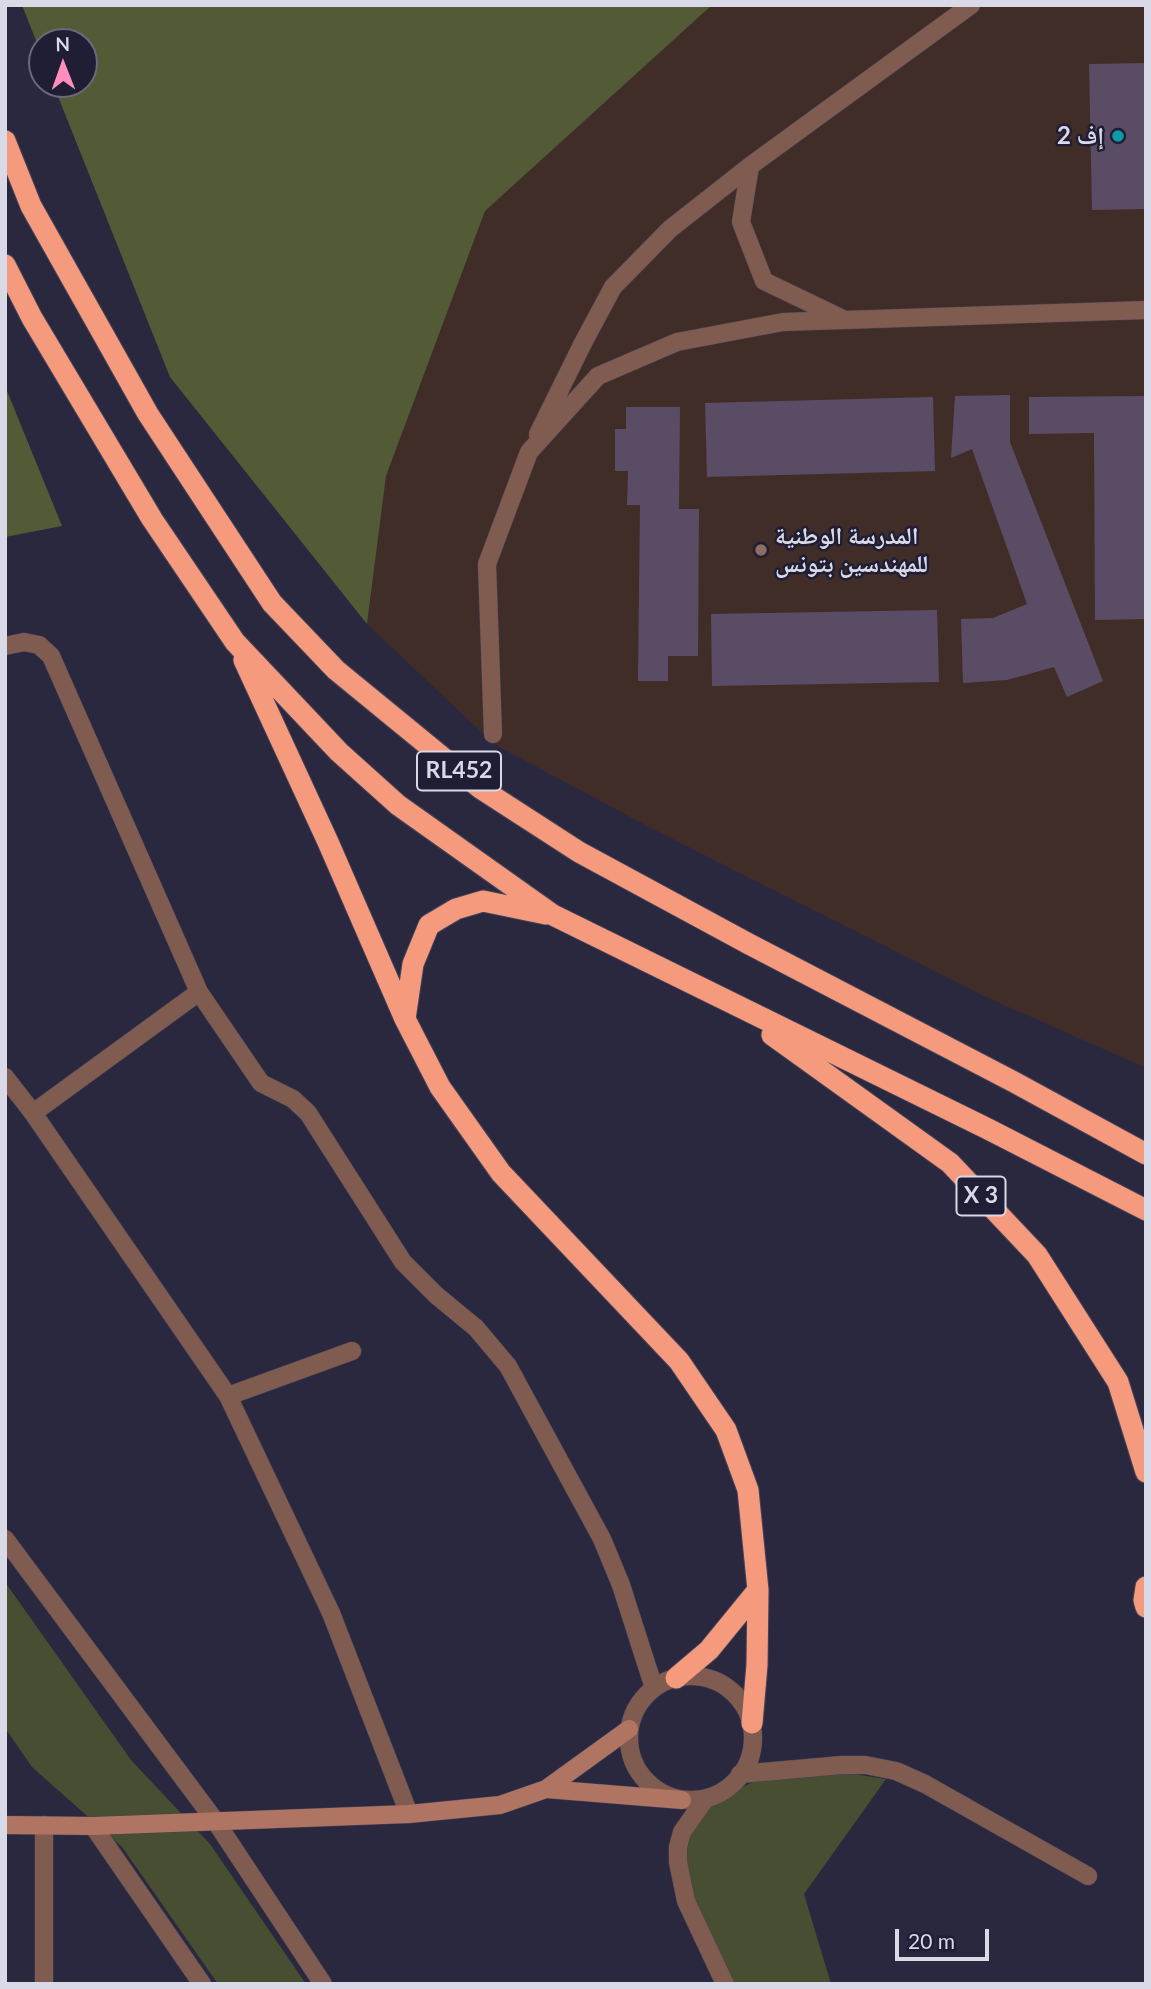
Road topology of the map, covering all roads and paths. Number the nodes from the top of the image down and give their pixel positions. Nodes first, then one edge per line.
1 (971, 5) edge
2 (5, 141) edge
3 (750, 166) junction
4 (5, 265) edge
5 (1146, 310) edge
6 (846, 320) junction
7 (529, 453) junction
8 (236, 642) junction
9 (5, 646) edge
10 (493, 734) dead end
11 (552, 915) junction
12 (199, 992) junction
13 (722, 999) junction
14 (405, 1019) junction
15 (5, 1077) edge
16 (1014, 1082) junction
17 (33, 1113) junction
18 (1146, 1138) edge
19 (1146, 1154) edge
20 (1146, 1210) edge
21 (352, 1351) dead end
22 (228, 1396) junction
23 (1146, 1472) edge
24 (5, 1539) edge
25 (1146, 1587) edge
26 (758, 1590) junction
27 (1146, 1607) edge
28 (676, 1678) junction
29 (654, 1688) junction
30 (752, 1723) junction
31 (629, 1729) junction
32 (740, 1774) junction
33 (547, 1789) junction
34 (706, 1798) junction
35 (681, 1800) junction
36 (409, 1814) junction
37 (216, 1822) junction
38 (5, 1825) edge
39 (44, 1825) junction
40 (93, 1826) junction
41 (1088, 1876) dead end
42 (44, 1984) edge
43 (202, 1984) edge
44 (323, 1984) edge
45 (725, 1984) edge

1 - 3 street
2 - 16 highway, RL452
3 - 6 street
3 - 7 street
4 - 8 highway, RL452
5 - 6 street
6 - 7 street
7 - 10 street
8 - 11 highway, RL452
8 - 14 highway
9 - 12 street
11 - 13 highway, RL452
11 - 14 highway
12 - 17 street
12 - 29 street
13 - 20 highway, RL452
13 - 23 highway, X 3
14 - 26 highway
15 - 17 street
16 - 18 highway
16 - 19 highway, RL452
17 - 22 street
21 - 22 street
22 - 36 street
24 - 37 street
25 - 27 highway
26 - 28 highway
26 - 30 highway
28 - 29 street
28 - 30 street
29 - 31 street
30 - 32 street
31 - 33 street
31 - 35 street
32 - 34 street
32 - 41 street
33 - 35 street
33 - 36 street
34 - 35 street
34 - 45 street
36 - 37 street
37 - 40 street
37 - 44 street
38 - 39 street
39 - 40 street
39 - 42 street
40 - 43 street

